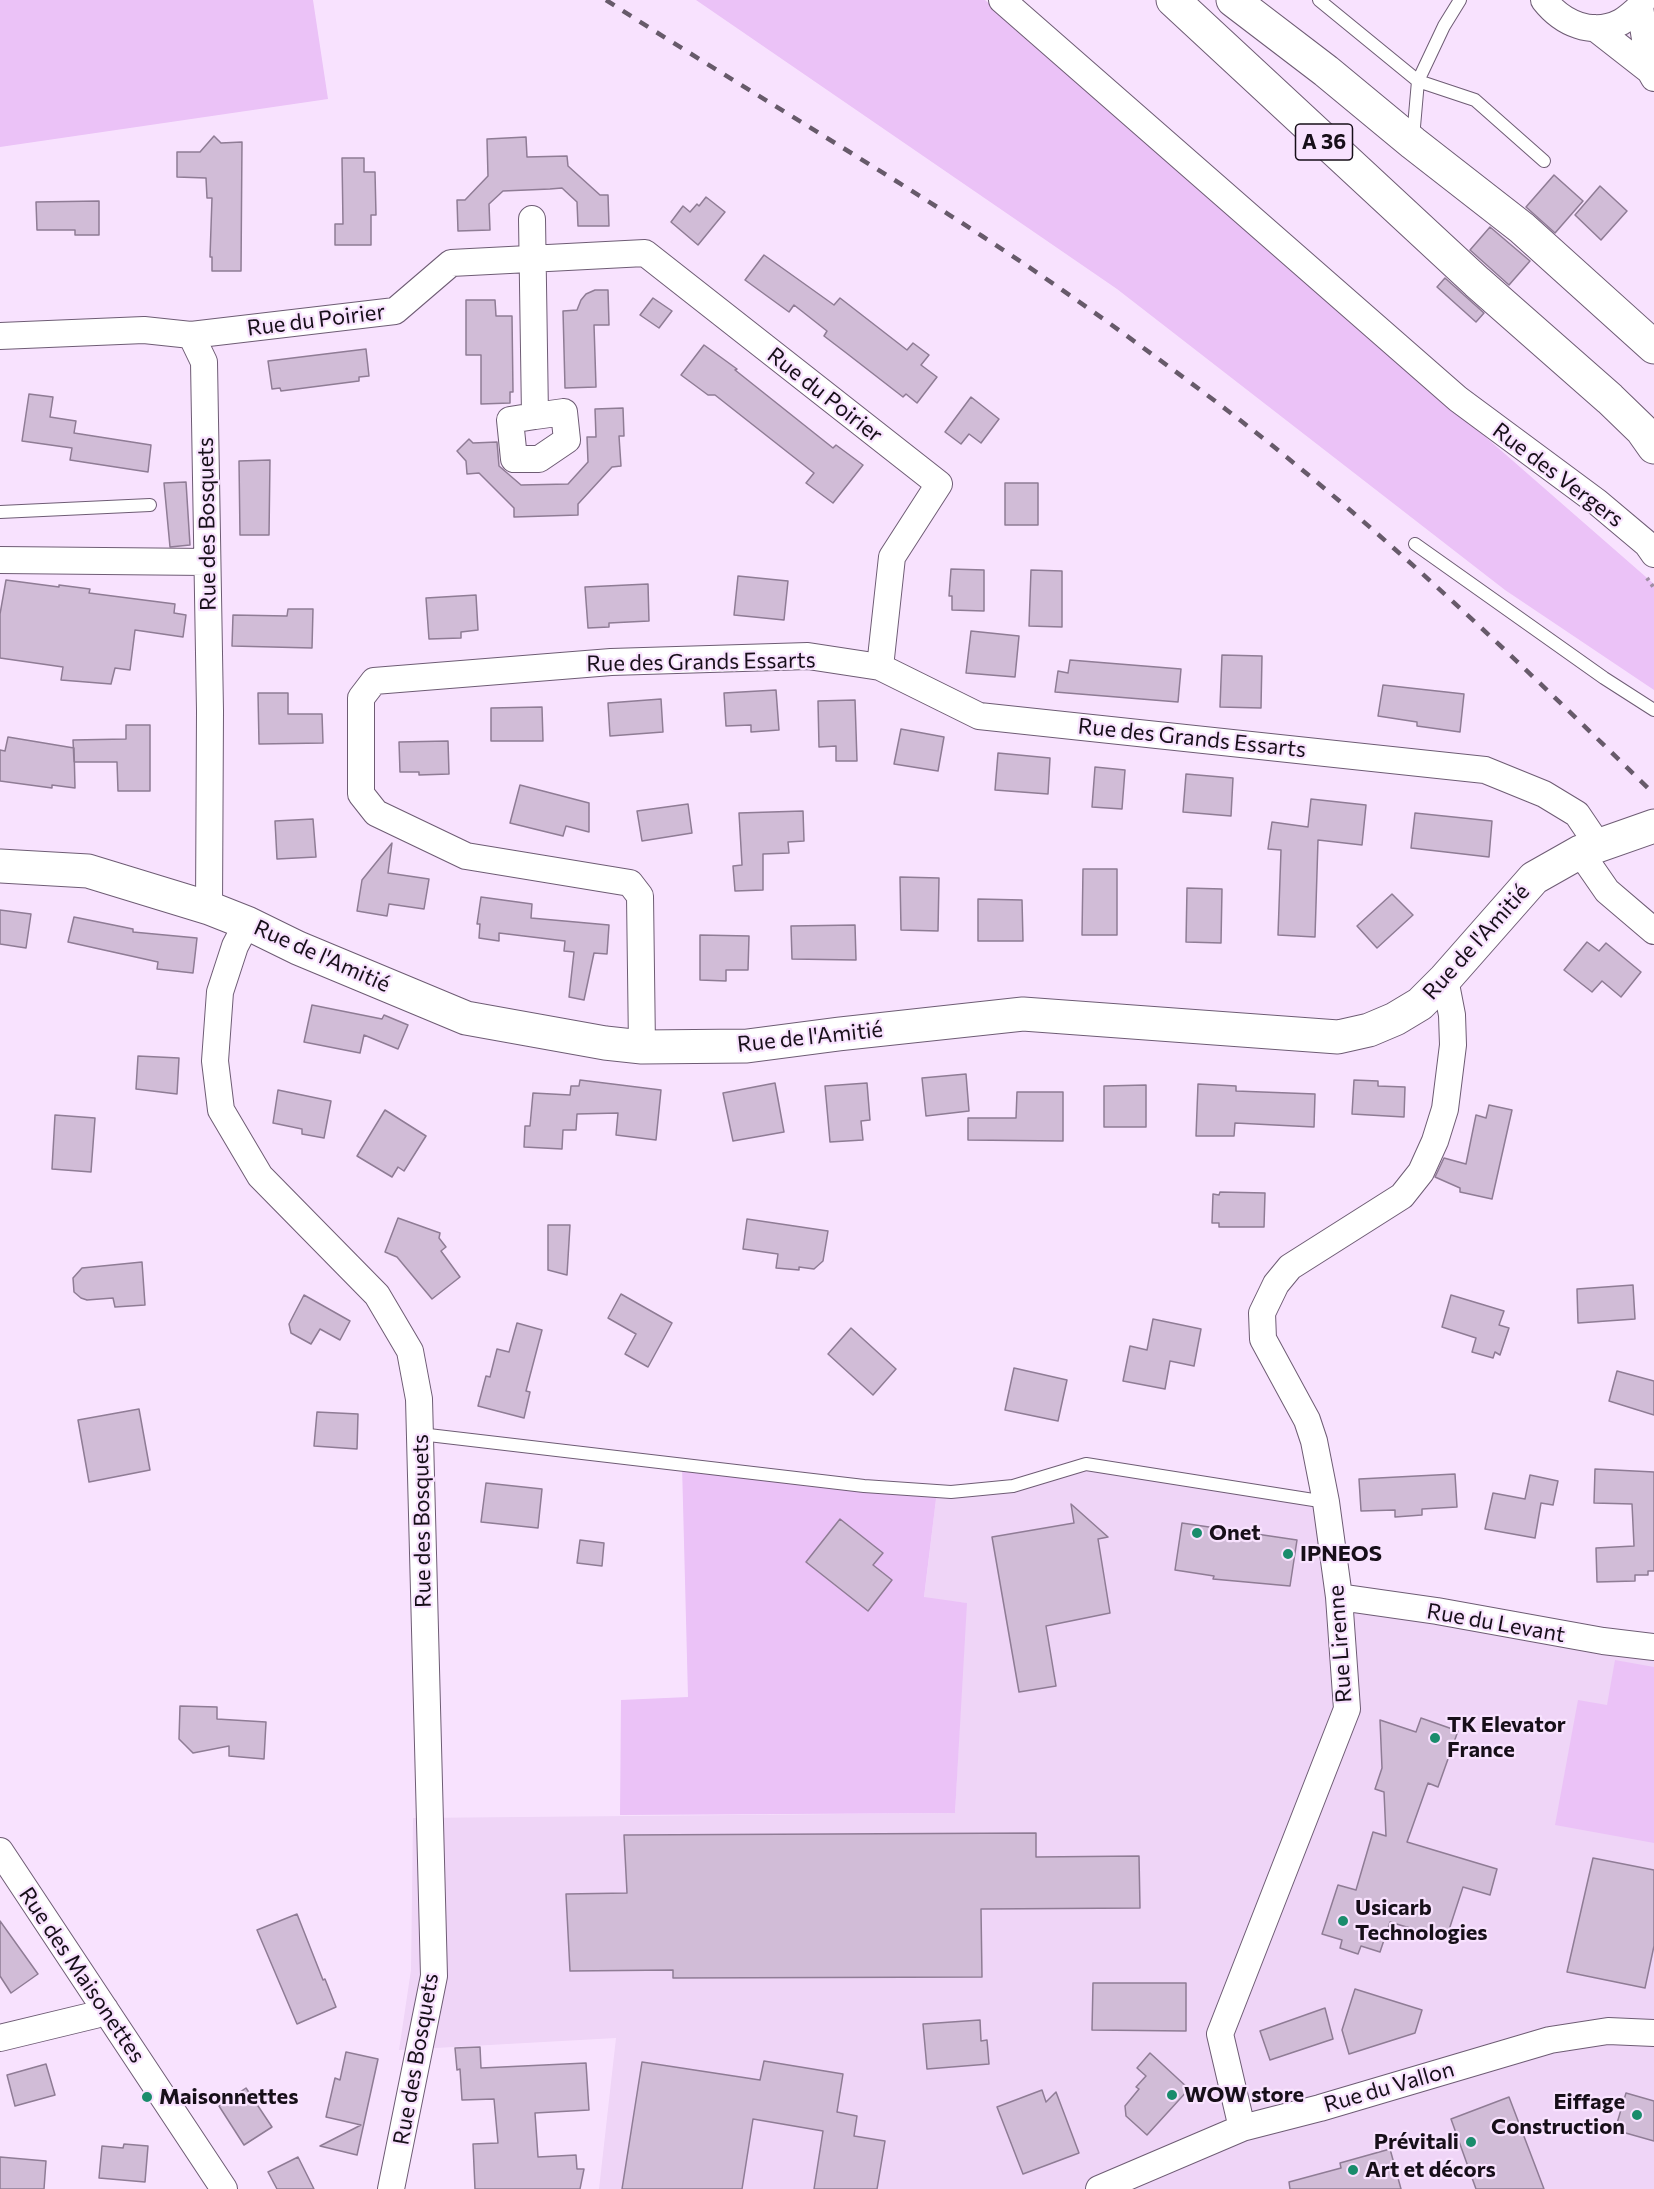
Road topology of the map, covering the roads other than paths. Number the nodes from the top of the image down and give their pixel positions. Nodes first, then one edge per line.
1 (1002, 0) edge
2 (1173, 0) edge
3 (1233, 0) edge
4 (1319, 0) edge
5 (1460, 0) edge
6 (1544, 0) edge
7 (1642, 4) edge
8 (1596, 28) junction
9 (1652, 75) edge
10 (1418, 81) junction
11 (1413, 142) junction
12 (1544, 160) dead end
13 (531, 219) dead end
14 (532, 259) junction
15 (191, 335) junction
16 (0, 336) edge
17 (1654, 347) edge
18 (535, 416) dead end
19 (1654, 447) edge
20 (150, 505) dead end
21 (0, 512) edge
22 (1416, 544) dead end
23 (1654, 554) edge
24 (0, 560) edge
25 (207, 562) junction
26 (880, 667) junction
27 (1654, 710) edge
28 (1654, 826) edge
29 (1589, 849) junction
30 (0, 866) edge
31 (209, 908) junction
32 (247, 923) junction
33 (1654, 931) edge
34 (1445, 979) junction
35 (642, 1047) junction
36 (420, 1434) junction
37 (1326, 1502) junction
38 (1339, 1597) junction
39 (1654, 1647) edge
40 (0, 1851) edge
41 (105, 2009) junction
42 (1654, 2033) edge
43 (0, 2038) edge
44 (1242, 2128) junction
45 (224, 2189) edge
46 (391, 2189) edge
47 (1099, 2189) edge

1 - 23 street, Rue des Vergers
2 - 19 main road, A 36
3 - 11 main road, A 36
4 - 10 lane
5 - 10 lane
6 - 8 street
7 - 8 street
7 - 9 street
8 - 9 street
10 - 11 lane
10 - 12 lane
11 - 17 main road, A 36
13 - 14 street
14 - 15 street, Rue du Poirier
14 - 18 street
14 - 26 street, Rue du Poirier
15 - 16 street
15 - 25 street, Rue des Bosquets
20 - 21 lane
22 - 27 lane
24 - 25 street
25 - 31 street, Rue des Bosquets
26 - 29 street, Rue des Grands Essarts
26 - 35 street, Rue des Grands Essarts
28 - 29 main road, Rue de l'Amitié
29 - 33 street
29 - 34 main road, Rue de l'Amitié
30 - 31 main road, Rue de l'Amitié
31 - 32 main road, Rue de l'Amitié
32 - 35 main road, Rue de l'Amitié
32 - 36 street, Rue des Bosquets
34 - 35 main road, Rue de l'Amitié
34 - 37 street, Rue Lirenne
36 - 37 lane
36 - 46 street, Rue des Bosquets
37 - 38 street, Rue Lirenne
38 - 39 street, Rue du Levant
38 - 44 street, Rue Lirenne
40 - 41 street, Rue des Maisonettes
41 - 43 street
41 - 45 street, Rue des Maisonettes
42 - 44 street, Rue du Vallon
44 - 47 street, Rue du Vallon

